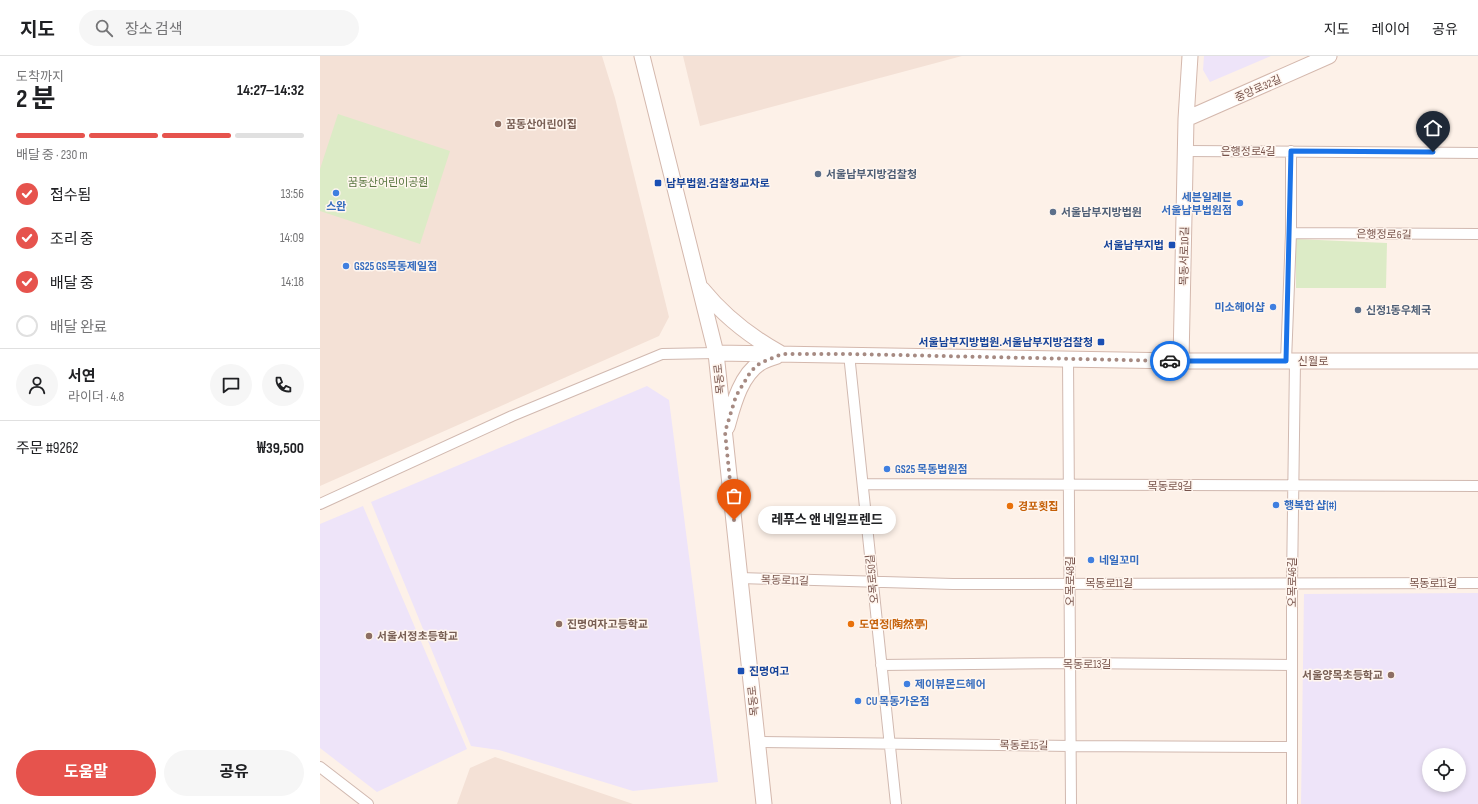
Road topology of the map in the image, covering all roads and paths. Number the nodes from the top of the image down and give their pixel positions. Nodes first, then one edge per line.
1 (642, 56) edge
2 (1190, 56) edge
3 (1329, 56) edge
4 (1186, 119) junction
5 (1186, 151) junction
6 (1291, 151) junction
7 (1478, 153) edge
8 (1290, 233) junction
9 (1478, 234) edge
10 (699, 286) junction
11 (716, 353) junction
12 (782, 354) junction
13 (849, 354) junction
14 (1068, 358) junction
15 (1181, 361) junction
16 (1290, 361) junction
17 (1478, 361) edge
18 (725, 432) junction
19 (863, 484) junction
20 (1069, 486) junction
21 (1293, 486) junction
22 (1478, 486) edge
23 (320, 504) edge
24 (740, 578) junction
25 (872, 582) junction
26 (1292, 583) junction
27 (1478, 583) edge
28 (1070, 584) junction
29 (1070, 663) junction
30 (881, 665) junction
31 (1292, 665) junction
32 (757, 742) junction
33 (890, 742) junction
34 (1071, 746) junction
35 (1292, 747) junction
36 (320, 767) edge
37 (368, 804) edge
38 (764, 804) edge
39 (896, 804) edge
40 (1071, 804) edge
41 (1292, 804) edge

1 - 10 main road, 목동로
2 - 4 main road, 목동서로10길
3 - 4 main road, 중앙로32길
4 - 5 main road, 목동서로10길
5 - 6 street, 은행정로4길
5 - 15 main road, 목동서로10길
6 - 7 street, 은행정로4길
6 - 8 street, 오목로46길
8 - 9 street, 은행정로6길
8 - 16 street, 오목로46길
10 - 11 main road, 목동로
10 - 12 main road
11 - 12 main road, 신월로
11 - 18 main road, 목동로
11 - 23 street
12 - 13 main road, 신월로
12 - 18 main road
13 - 14 main road, 신월로
13 - 19 street, 오목로50길
14 - 15 main road, 신월로
14 - 20 street, 오목로48길
15 - 16 main road, 신월로
16 - 17 main road, 신월로
16 - 21 street, 오목로46길
18 - 24 main road, 목동로
19 - 20 street, 목동로9길
19 - 25 street, 오목로50길
20 - 21 street, 목동로9길
20 - 28 street, 오목로48길
21 - 22 street, 목동로9길
21 - 26 street, 오목로46길
24 - 25 street, 목동로11길
24 - 32 main road, 목동로
25 - 28 street, 목동로11길
25 - 30 street, 오목로50길
26 - 27 street, 목동로11길
26 - 28 street, 목동로11길
26 - 31 street, 오목로46길
28 - 29 street, 오목로48길
29 - 30 street, 목동로13길
29 - 31 street, 목동로13길
29 - 34 street, 오목로48길
30 - 33 street, 오목로50길
31 - 35 street, 오목로46길
32 - 33 street, 목동로15길
32 - 38 main road, 목동로
33 - 34 street, 목동로15길
33 - 39 street, 오목로50길
34 - 35 street, 목동로15길
34 - 40 street, 오목로48길
35 - 41 street, 오목로46길
36 - 37 street

